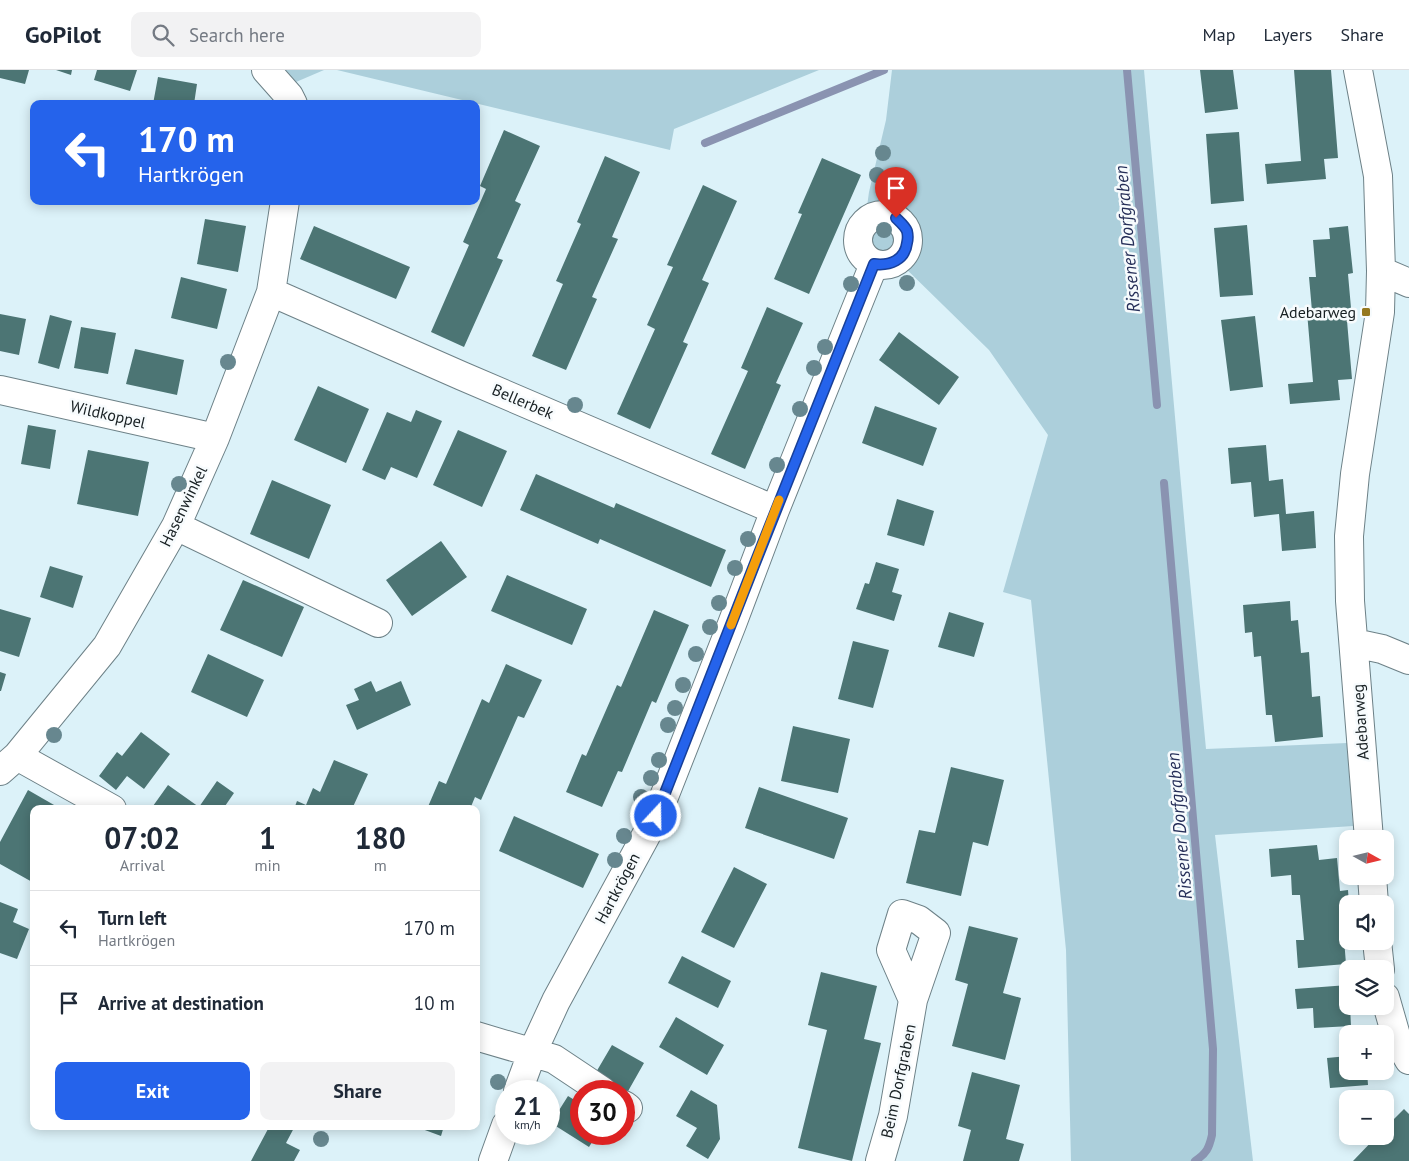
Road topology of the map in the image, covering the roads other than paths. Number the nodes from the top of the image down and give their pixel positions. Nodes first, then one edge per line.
1 (266, 70) edge
2 (1358, 70) edge
3 (290, 100) edge
4 (284, 205) edge
5 (874, 264) dead end
6 (1382, 270) junction
7 (1409, 283) edge
8 (271, 292) junction
9 (0, 390) edge
10 (215, 438) junction
11 (775, 510) junction
12 (176, 526) junction
13 (378, 623) dead end
14 (1355, 654) junction
15 (1409, 660) edge
16 (1409, 677) edge
17 (9, 763) edge
18 (103, 805) edge
19 (1368, 830) edge
20 (913, 1000) dead end
21 (1391, 1015) edge
22 (480, 1037) edge
23 (532, 1053) junction
24 (1409, 1060) edge
25 (522, 1080) edge
26 (585, 1080) edge
27 (499, 1145) edge
28 (493, 1161) edge
29 (880, 1161) edge

1 - 3 street
2 - 6 street, Adebarweg
4 - 8 street, Hasenwinkel
5 - 11 street, Hartkrögen
6 - 7 street
6 - 14 street, Adebarweg
8 - 10 street, Hasenwinkel
8 - 11 street, Bellerbek
9 - 10 street, Wildkoppel
10 - 12 street, Hasenwinkel
11 - 23 street, Hartkrögen
12 - 13 street
12 - 17 street, Hasenwinkel
14 - 15 street
14 - 16 street
14 - 19 street, Adebarweg
17 - 18 street
20 - 29 street, Beim Dorfgraben
21 - 24 street
22 - 23 street
23 - 25 street, Hartkrögen
23 - 26 street
27 - 28 street

